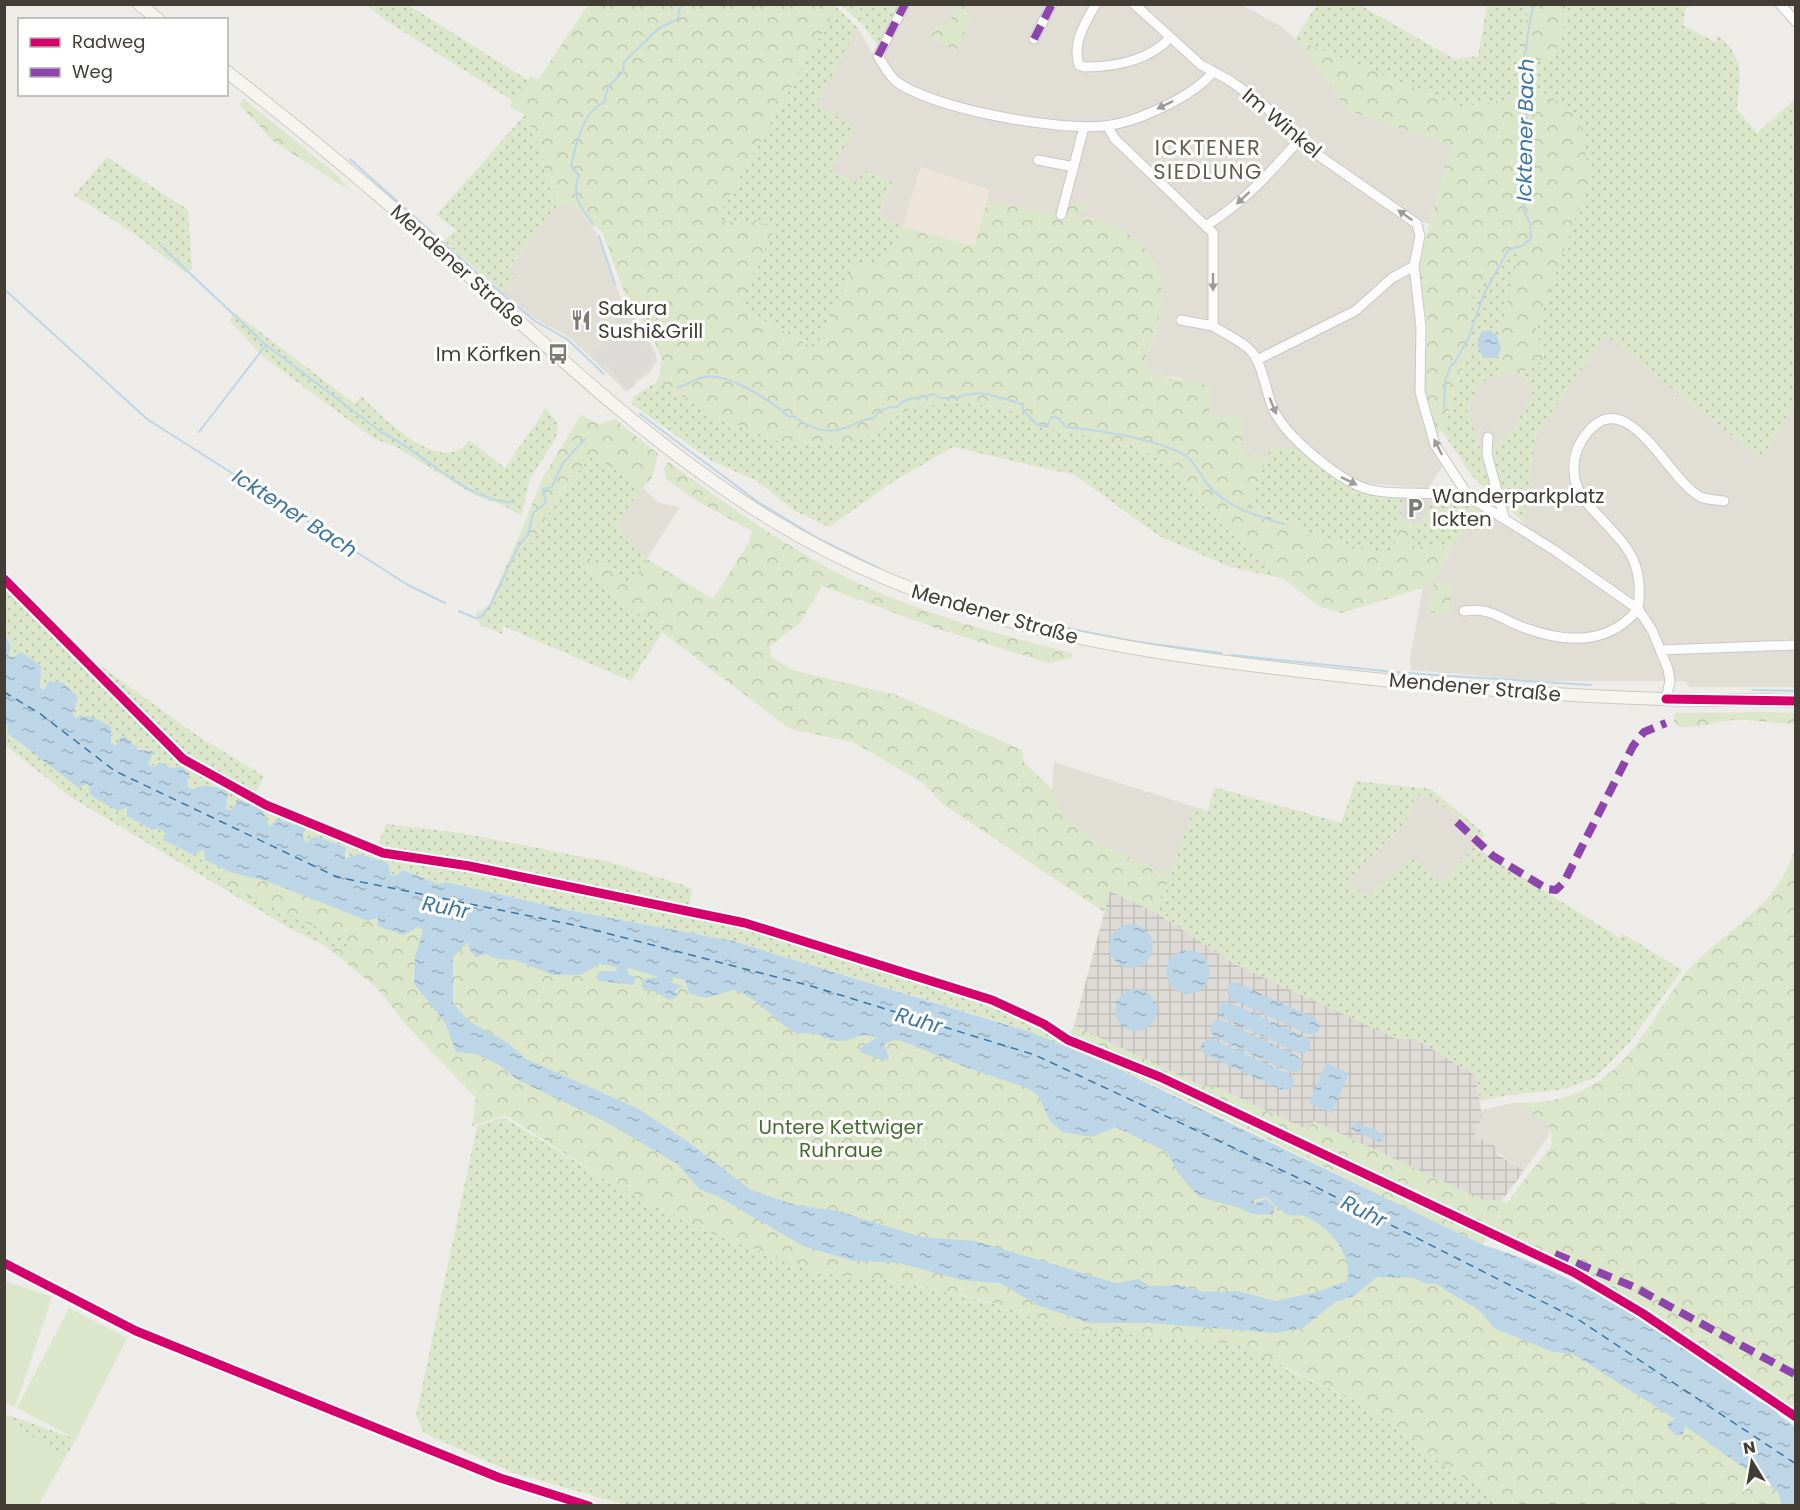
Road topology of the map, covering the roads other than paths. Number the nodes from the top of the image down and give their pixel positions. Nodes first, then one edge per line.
1 (139, 4) edge
2 (905, 4) edge
3 (1052, 4) edge
4 (1096, 4) edge
5 (1134, 4) edge
6 (1780, 4) edge
7 (156, 18) edge
8 (1796, 22) edge
9 (1170, 38) junction
10 (1034, 39) dead end
11 (1213, 72) junction
12 (228, 73) edge
13 (1107, 126) junction
14 (1084, 128) junction
15 (1298, 141) junction
16 (1038, 160) dead end
17 (1074, 167) junction
18 (1061, 215) dead end
19 (1207, 225) junction
20 (1414, 266) junction
21 (1181, 320) dead end
22 (1213, 326) junction
23 (1257, 360) junction
24 (1488, 437) dead end
25 (1469, 497) junction
26 (1724, 501) dead end
27 (1504, 517) junction
28 (1638, 609) junction
29 (1464, 611) dead end
30 (1796, 645) edge
31 (1661, 650) junction
32 (1666, 699) junction
33 (1796, 701) edge

1 - 7 main road
2 - 14 street
3 - 10 street
4 - 9 street
5 - 9 street, Im Winkel
6 - 8 street
9 - 11 street, Im Winkel
11 -> 13 street
11 - 15 street, Im Winkel
12 - 32 main road, Mendener Straße
13 - 14 street
13 - 19 street
14 - 17 street
15 -> 19 street
20 -> 15 street, Im Winkel
16 - 17 street
17 - 18 street
19 -> 22 street
20 - 23 street
25 -> 20 street
21 - 22 street
22 - 23 street
23 -> 25 street
24 - 27 street
25 - 27 street
26 - 28 street
27 - 28 street
28 - 29 street
28 - 31 street
30 - 31 street
31 - 32 street
32 - 33 main road, Mendener Straße

